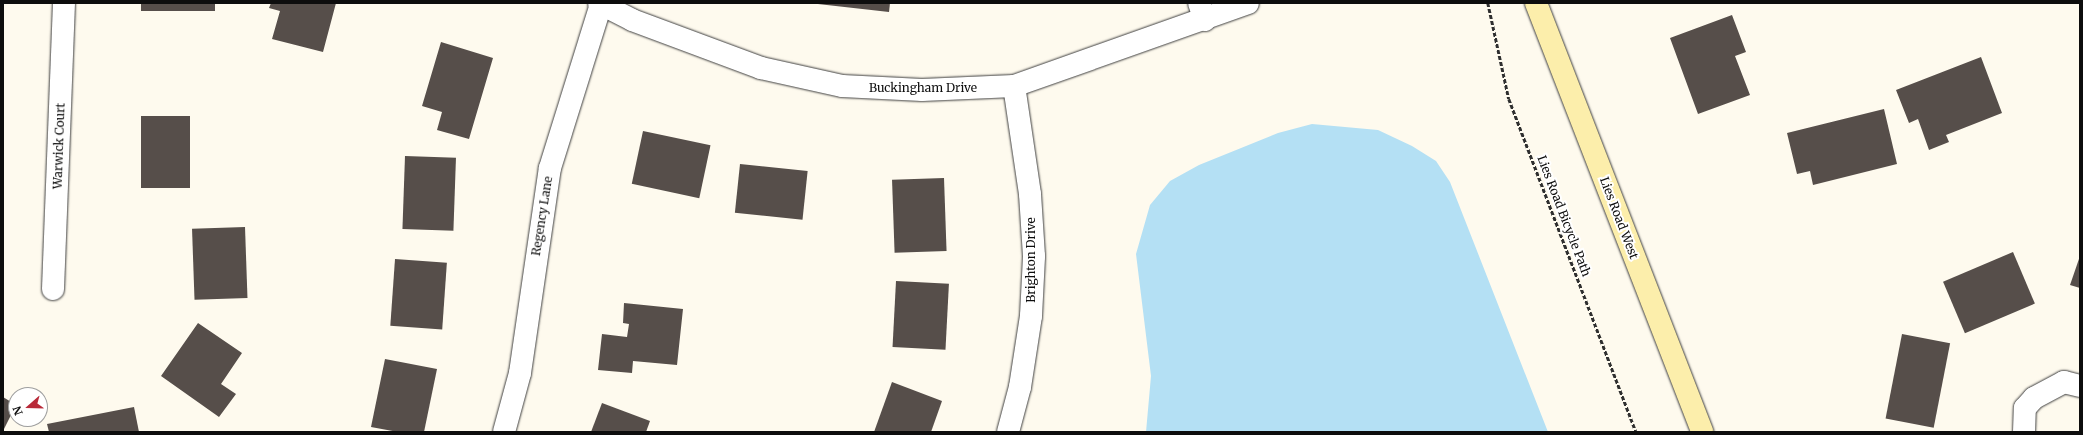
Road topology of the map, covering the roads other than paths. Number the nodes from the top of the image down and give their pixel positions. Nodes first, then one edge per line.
1 (64, 3) edge
2 (600, 3) edge
3 (1248, 3) edge
4 (1536, 3) edge
5 (1202, 12) edge
6 (1014, 86) junction
7 (53, 289) dead end
8 (2080, 386) edge
9 (504, 432) edge
10 (1008, 432) edge
11 (1702, 432) edge
12 (2024, 432) edge

1 - 7 street, Warwick Court
2 - 6 street, Buckingham Drive
2 - 9 street, Regency Lane
3 - 5 street, Buckingham Drive
4 - 11 street, Lies Road West
5 - 6 street, Buckingham Drive
6 - 10 street, Brighton Drive
8 - 12 street

